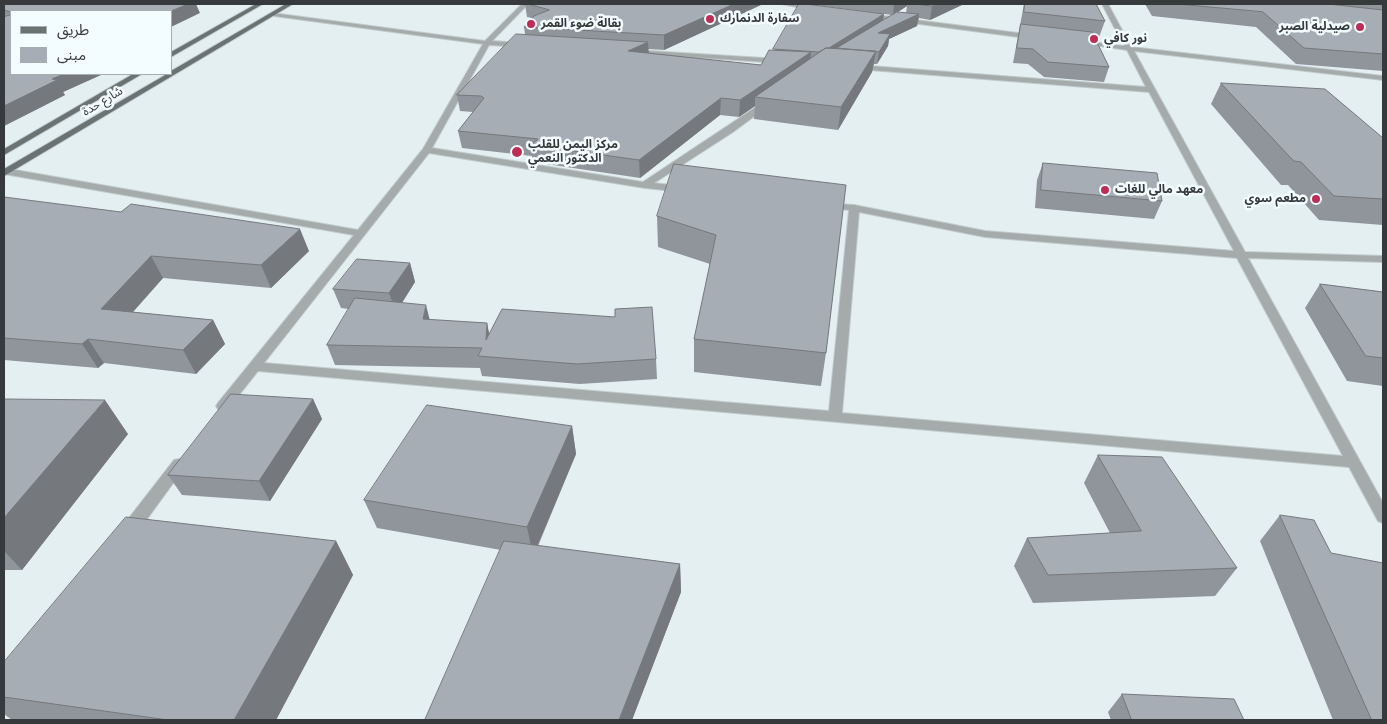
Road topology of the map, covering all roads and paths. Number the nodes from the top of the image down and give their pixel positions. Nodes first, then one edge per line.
1 (260, 4) edge
2 (290, 4) edge
3 (525, 4) edge
4 (784, 4) edge
5 (1105, 4) edge
6 (823, 10) edge
7 (905, 12) edge
8 (274, 14) junction
9 (862, 15) edge
10 (892, 20) junction
11 (884, 24) edge
12 (1040, 38) edge
13 (1080, 42) edge
14 (487, 43) junction
15 (536, 46) edge
16 (1129, 48) junction
17 (625, 52) edge
18 (172, 54) edge
19 (792, 62) edge
20 (851, 66) edge
21 (172, 74) edge
22 (136, 75) edge
23 (170, 75) edge
24 (1383, 78) edge
25 (1152, 90) junction
26 (776, 97) edge
27 (427, 150) junction
28 (4, 152) edge
29 (5, 172) edge
30 (645, 185) junction
31 (692, 190) edge
32 (816, 204) edge
33 (854, 208) junction
34 (360, 233) junction
35 (1241, 255) junction
36 (1383, 259) edge
37 (252, 366) junction
38 (217, 413) edge
39 (834, 416) junction
40 (187, 453) edge
41 (1353, 462) junction
42 (1383, 517) edge
43 (122, 539) edge

1 - 18 main road
2 - 8 main road, شارع حدة
3 - 14 street
4 - 6 street
5 - 16 street
7 - 10 street
8 - 14 street
8 - 21 main road, شارع حدة
9 - 10 street
10 - 11 street
10 - 12 street
13 - 16 street
14 - 15 street
14 - 27 street
16 - 24 street
16 - 25 street
17 - 19 street
20 - 25 street
22 - 28 main road, شارع حدة
23 - 29 main road, شارع حدة
25 - 35 street
26 - 30 street
27 - 30 street
27 - 34 street
29 - 34 street
30 - 31 street
32 - 33 street
33 - 35 street
33 - 39 street
34 - 37 street
35 - 36 street
35 - 41 street
37 - 38 street
37 - 39 street
39 - 41 street
40 - 43 street
41 - 42 street

